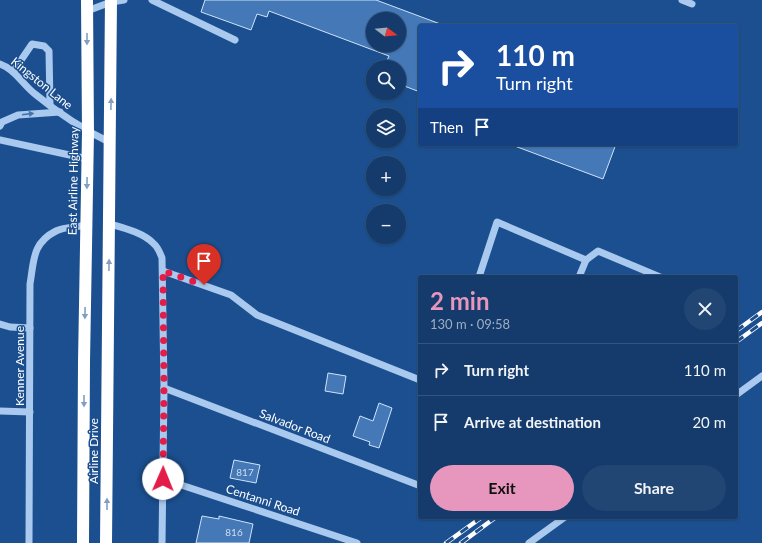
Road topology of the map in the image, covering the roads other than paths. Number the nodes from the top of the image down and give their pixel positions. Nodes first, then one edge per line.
1 (124, 0) edge
2 (152, 0) edge
3 (682, 0) edge
4 (111, 1) edge
5 (164, 3) edge
6 (692, 4) dead end
7 (87, 6) edge
8 (235, 40) dead end
9 (0, 64) edge
10 (13, 72) junction
11 (50, 105) junction
12 (60, 112) junction
13 (0, 126) edge
14 (88, 132) junction
15 (0, 140) edge
16 (111, 144) junction
17 (88, 159) junction
18 (110, 224) junction
19 (87, 225) junction
20 (586, 260) junction
21 (163, 271) junction
22 (479, 275) edge
23 (580, 275) edge
24 (655, 275) edge
25 (0, 324) edge
26 (30, 328) junction
27 (84, 362) joint
28 (762, 376) edge
29 (418, 379) edge
30 (164, 388) junction
31 (738, 394) edge
32 (1, 411) edge
33 (30, 412) junction
34 (163, 479) junction
35 (418, 485) dead end
36 (562, 519) edge
37 (29, 543) edge
38 (83, 543) edge
39 (106, 543) edge
40 (162, 543) edge
41 (357, 543) edge
42 (529, 543) edge

1 - 4 street
2 - 5 street
3 - 6 street
4 - 7 street
16 -> 4 highway
5 - 8 street
7 -> 14 highway, East Airline Highway
9 - 10 street, Kingston Lane
10 - 11 street, Kingston Lane
10 - 11 street
11 - 12 street, Kingston Lane
13 -> 12 street
12 - 14 street, Kingston Lane
14 - 16 street, Kingston Lane
14 - 17 highway, East Airline Highway
15 - 17 street
16 - 18 highway
17 -> 19 highway, East Airline Highway
18 - 21 street
39 -> 18 highway, Airline Drive
19 - 26 street, Kenner Avenue
19 -> 27 highway, East Airline Highway
20 - 22 street
20 - 23 street
20 - 24 street
21 - 29 street
21 - 30 street
25 - 26 street
26 - 33 street, Kenner Avenue
27 -> 38 highway, Airline Drive
28 - 31 street
30 - 34 street
30 - 35 street, Salvador Road
32 - 33 street
33 - 37 street, Kenner Avenue
34 - 40 street
34 - 41 street, Centanni Road
36 - 42 street

